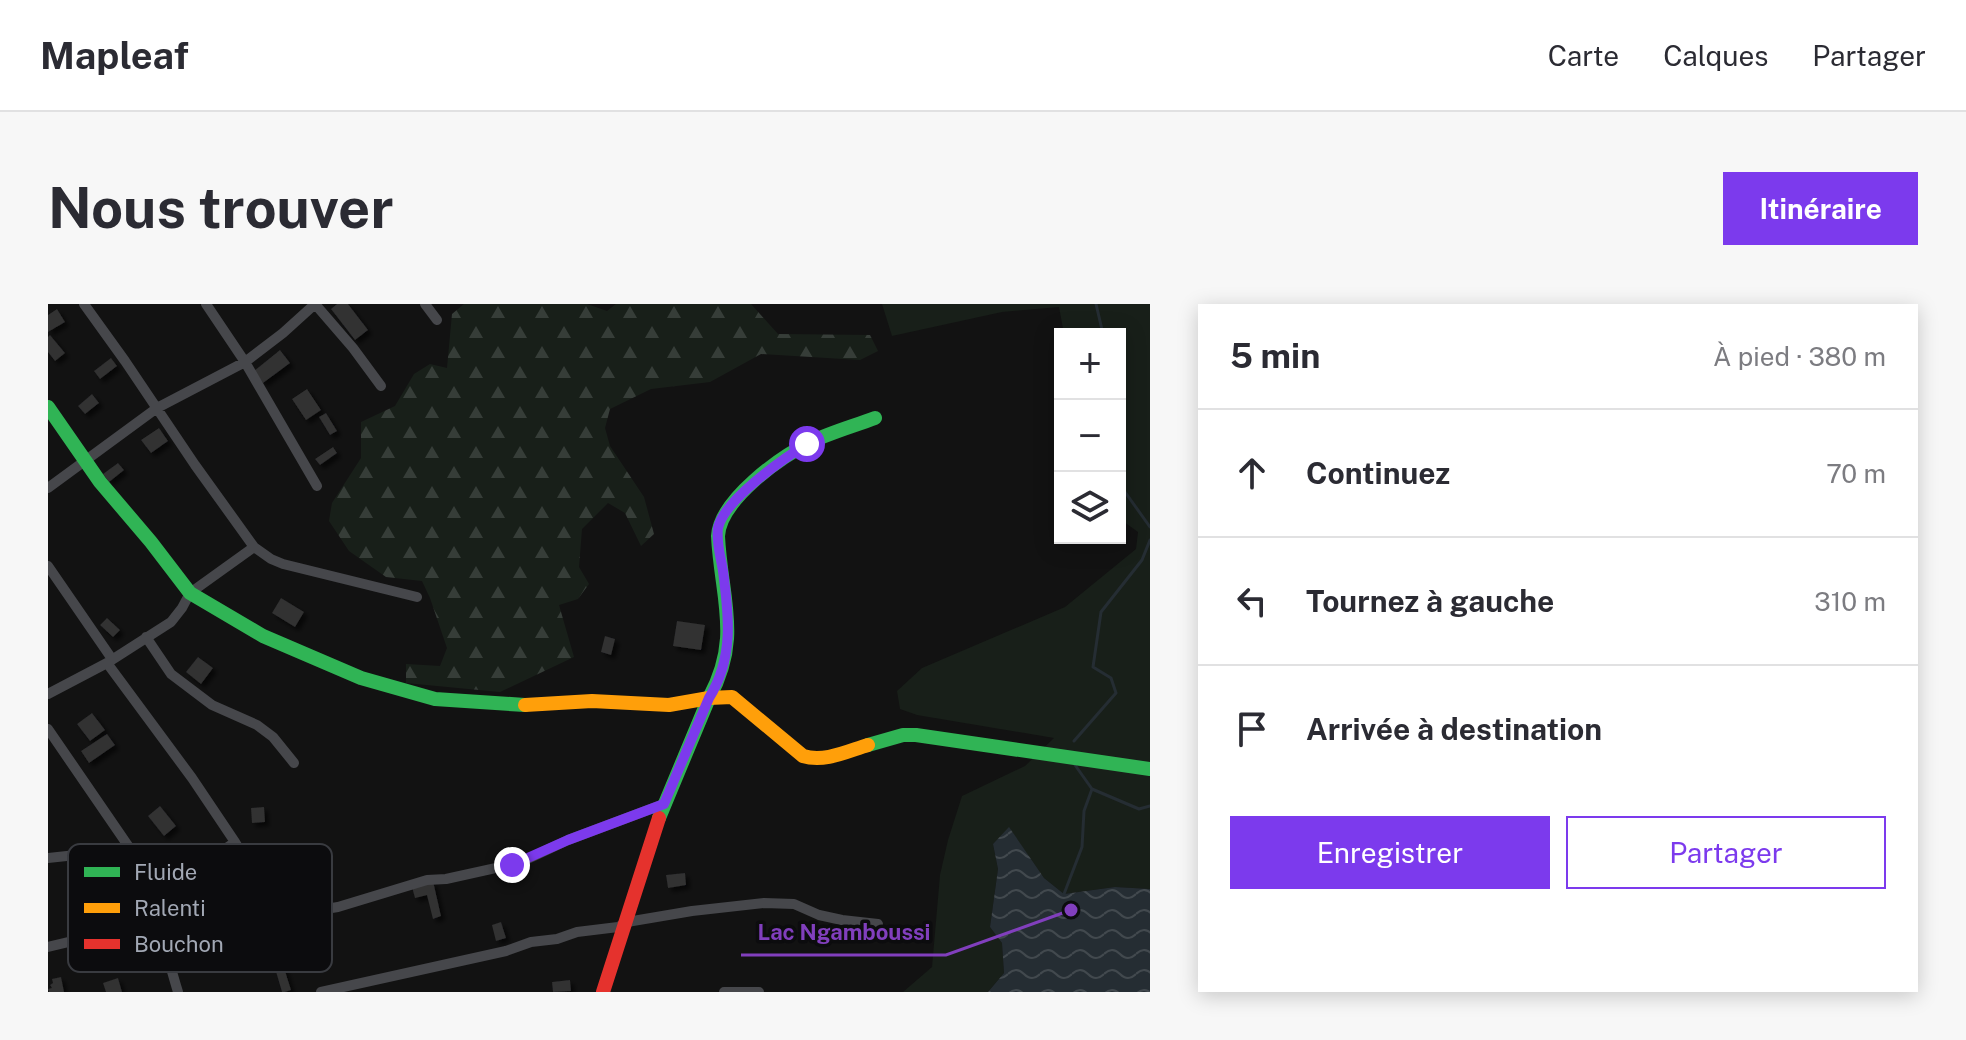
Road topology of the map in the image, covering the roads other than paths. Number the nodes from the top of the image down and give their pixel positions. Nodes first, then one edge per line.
1 (84, 304) edge
2 (206, 304) edge
3 (315, 304) edge
4 (425, 304) edge
5 (437, 320) dead end
6 (245, 362) junction
7 (381, 386) dead end
8 (48, 407) edge
9 (157, 408) junction
10 (875, 418) dead end
11 (84, 460) junction
12 (317, 486) dead end
13 (48, 488) edge
14 (254, 547) junction
15 (48, 566) edge
16 (190, 593) junction
17 (417, 597) dead end
18 (146, 637) junction
19 (109, 661) junction
20 (48, 694) edge
21 (709, 698) junction
22 (48, 729) edge
23 (53, 746) edge
24 (294, 763) dead end
25 (1150, 769) edge
26 (664, 804) junction
27 (235, 842) joint
28 (126, 844) edge
29 (232, 844) edge
30 (68, 857) edge
31 (48, 858) edge
32 (332, 908) edge
33 (627, 922) junction
34 (878, 924) dead end
35 (68, 942) edge
36 (48, 947) edge
37 (173, 972) edge
38 (178, 992) edge
39 (321, 992) edge
40 (603, 992) edge
41 (724, 992) edge
42 (759, 992) edge

1 - 9 street
2 - 6 street
3 - 6 street
3 - 7 street
4 - 5 street
6 - 9 street
6 - 12 street
8 - 11 street
9 - 11 street
9 - 14 street
10 - 21 street
11 - 13 street
11 - 16 street
14 - 16 street
14 - 17 street
15 - 19 street
16 - 18 street
16 - 21 street
18 - 19 street
18 - 24 street
19 - 20 street
19 - 27 street
21 - 25 street
21 - 26 street
22 - 23 street
23 - 28 street
26 - 32 street
26 - 33 street
27 - 29 street
30 - 31 street
33 - 34 street
33 - 39 street
33 - 40 street
35 - 36 street
37 - 38 street
41 - 42 street

